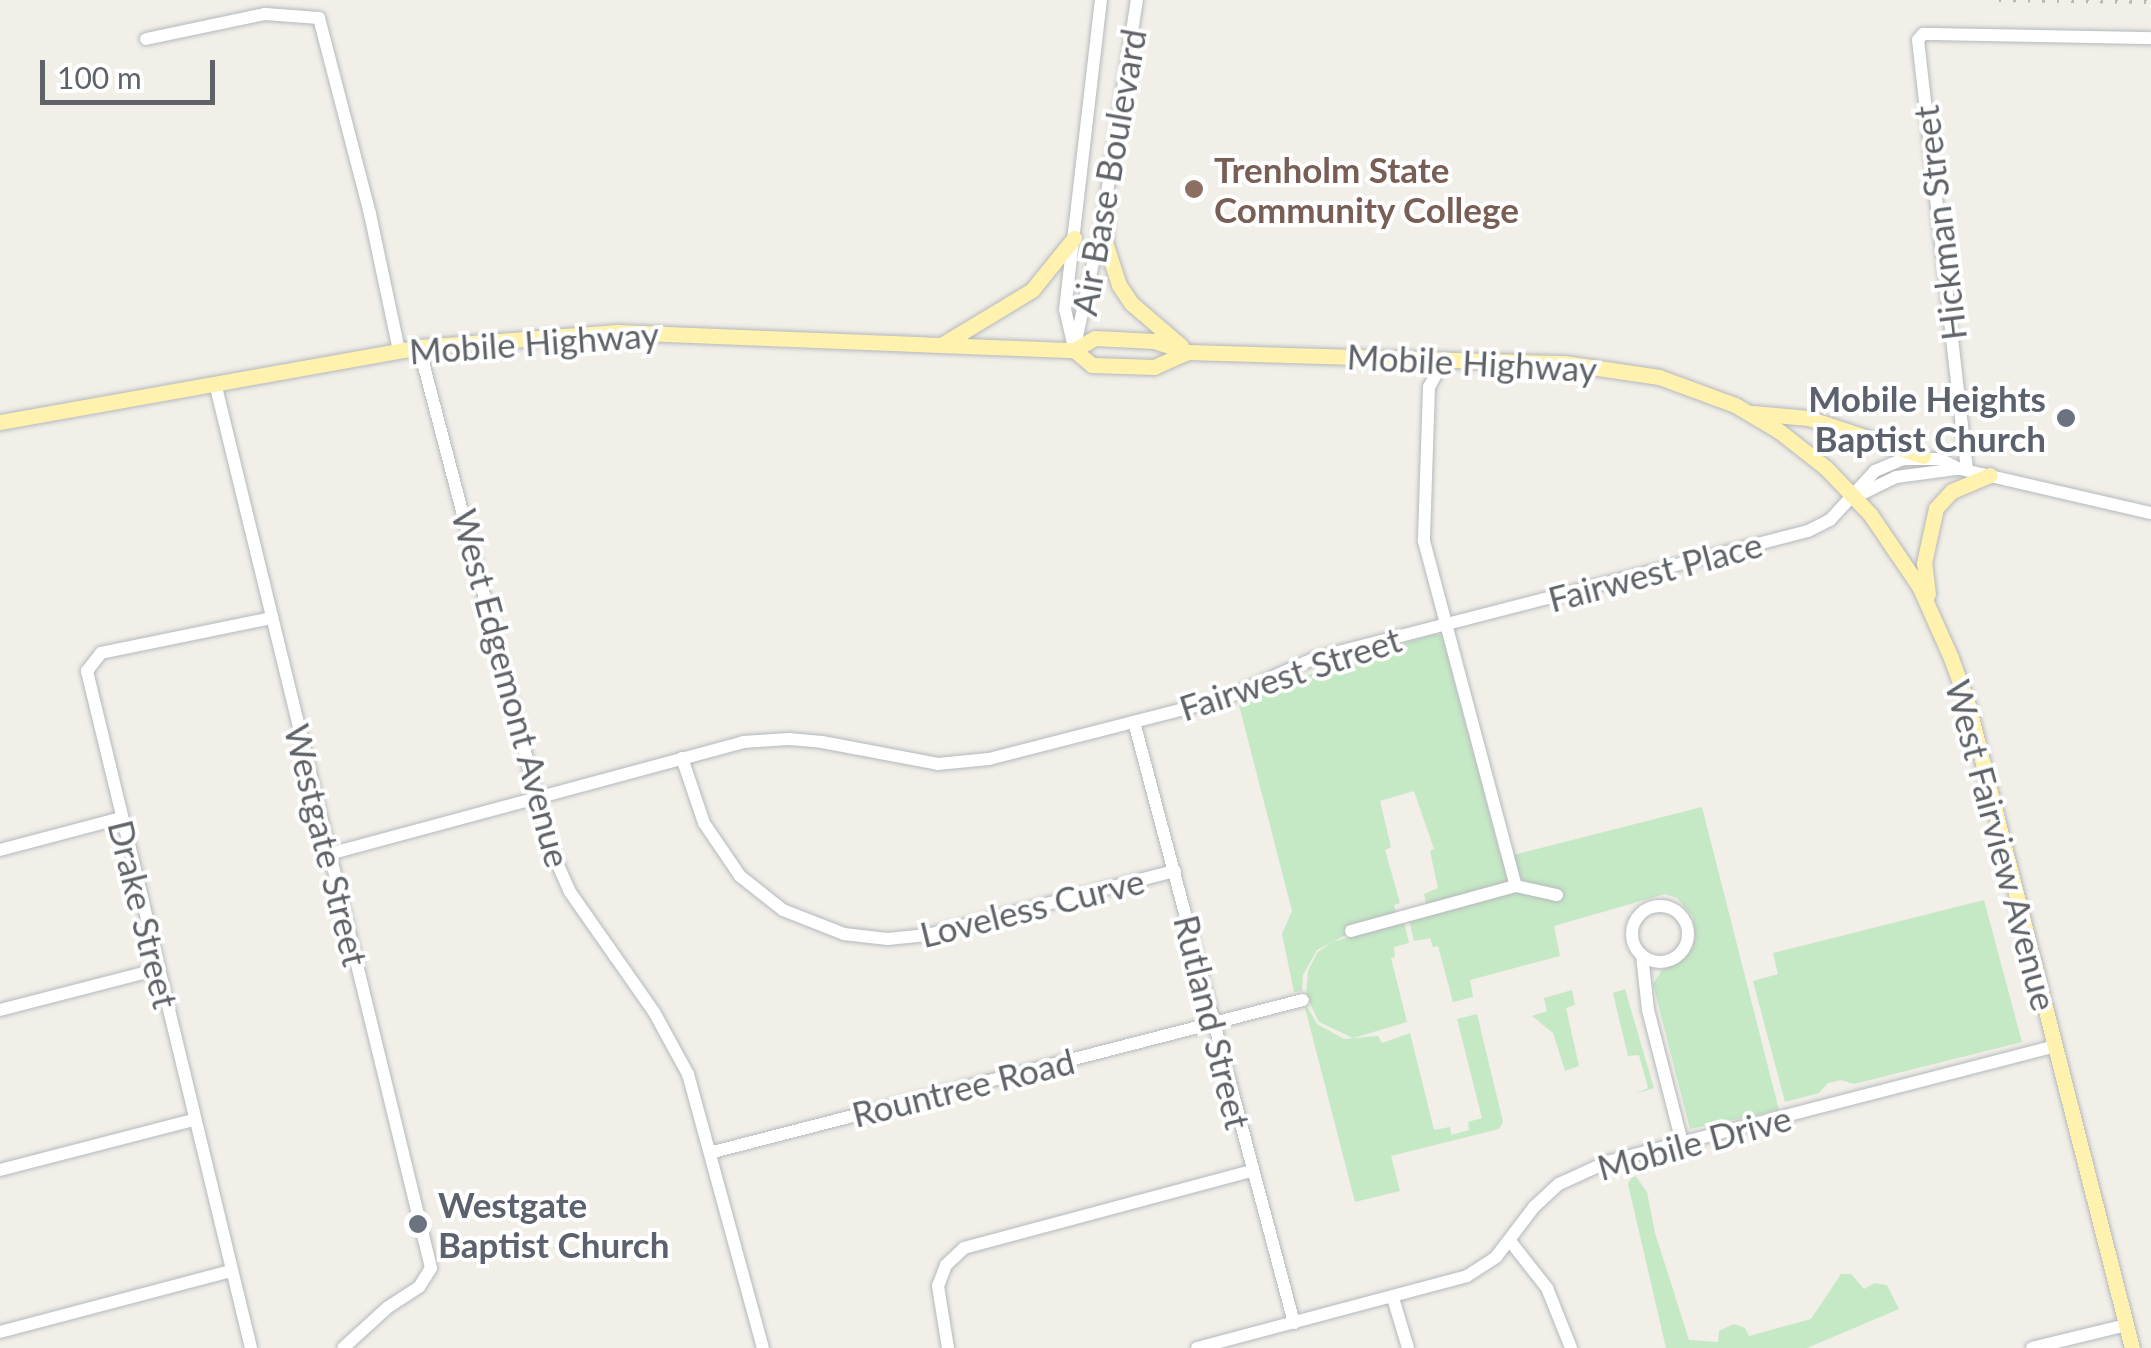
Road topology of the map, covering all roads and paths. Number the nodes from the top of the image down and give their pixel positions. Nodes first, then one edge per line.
1 (1101, 0) edge
2 (1137, 0) edge
3 (2151, 38) edge
4 (146, 39) dead end
5 (1106, 198) junction
6 (1074, 238) junction
7 (942, 345) junction
8 (418, 347) junction
9 (399, 350) junction
10 (1074, 350) junction
11 (1188, 352) junction
12 (1444, 360) junction
13 (214, 383) junction
14 (1749, 412) junction
15 (0, 422) edge
16 (1923, 456) junction
17 (1964, 469) junction
18 (1990, 476) junction
19 (1854, 497) junction
20 (2151, 513) edge
21 (1930, 608) junction
22 (272, 618) junction
23 (1446, 625) junction
24 (1134, 722) junction
25 (682, 758) junction
26 (536, 798) junction
27 (121, 818) junction
28 (0, 850) edge
29 (330, 854) junction
30 (1174, 871) junction
31 (1516, 886) junction
32 (1557, 895) dead end
33 (1351, 931) dead end
34 (1642, 955) junction
35 (158, 969) junction
36 (1303, 1000) dead end
37 (0, 1010) edge
38 (1214, 1022) junction
39 (2055, 1046) junction
40 (194, 1120) junction
41 (1682, 1142) junction
42 (712, 1152) junction
43 (0, 1170) edge
44 (1252, 1171) junction
45 (1510, 1241) junction
46 (232, 1271) junction
47 (1393, 1298) junction
48 (1294, 1323) junction
49 (2126, 1325) junction
50 (0, 1332) edge
51 (250, 1348) edge
52 (343, 1348) edge
53 (763, 1348) edge
54 (948, 1348) edge
55 (1197, 1348) edge
56 (1408, 1348) edge
57 (1571, 1348) edge
58 (2032, 1348) edge
59 (2132, 1348) edge

1 - 6 street, Air Base Boulevard
2 - 5 street, Air Base Boulevard
3 - 17 street, Hickman Street
4 - 9 street
5 - 10 street, Air Base Boulevard
5 - 11 main road
6 - 7 main road
6 - 10 street, Air Base Boulevard
7 - 8 main road, Mobile Highway
7 - 10 main road, Mobile Highway
8 - 9 main road, Mobile Highway
8 - 26 street, West Edgemont Avenue
9 - 13 main road, Mobile Highway
10 - 11 main road, Mobile Highway
10 - 11 main road, Mobile Highway
11 - 12 main road, Mobile Highway
12 - 14 main road, Mobile Highway
12 - 23 street, Fairwest Street
13 - 15 main road, Mobile Highway
13 - 22 street, Westgate Street
14 - 16 main road
14 - 19 main road, West Fairview Avenue
16 - 17 street
16 - 19 street
17 - 18 street
17 - 19 street
18 - 20 street
18 - 21 main road
19 - 21 main road, West Fairview Avenue
19 - 23 street, Fairwest Place
21 - 39 main road, West Fairview Avenue
22 - 27 street, Drake Street
22 - 29 street, Westgate Street
23 - 24 street, Fairwest Street
23 - 31 street, Fairwest Street
24 - 25 street, Fairwest Street
24 - 30 street, Rutland Street
25 - 26 street, Fairwest Street
25 - 30 street, Loveless Curve
26 - 29 street, Fairwest Street
26 - 42 street, West Edgemont Avenue
27 - 28 street
27 - 35 street, Drake Street
29 - 52 street, Westgate Street
30 - 38 street, Rutland Street
31 - 32 street
31 - 33 street
34 - 34 street
34 - 41 street
35 - 37 street
35 - 40 street, Drake Street
36 - 38 street, Rountree Road
38 - 42 street, Rountree Road
38 - 44 street, Rutland Street
39 - 41 street, Mobile Drive
39 - 49 main road, West Fairview Avenue
40 - 43 street
40 - 46 street, Drake Street
41 - 45 street, Mobile Drive
42 - 53 street, West Edgemont Avenue
44 - 48 street, Rutland Street
44 - 54 street
45 - 47 street, Mobile Drive
45 - 57 street
46 - 50 street
46 - 51 street, Drake Street
47 - 48 street, Mobile Drive
47 - 56 street
48 - 55 street, Mobile Drive
49 - 58 street
49 - 59 main road, West Fairview Avenue

